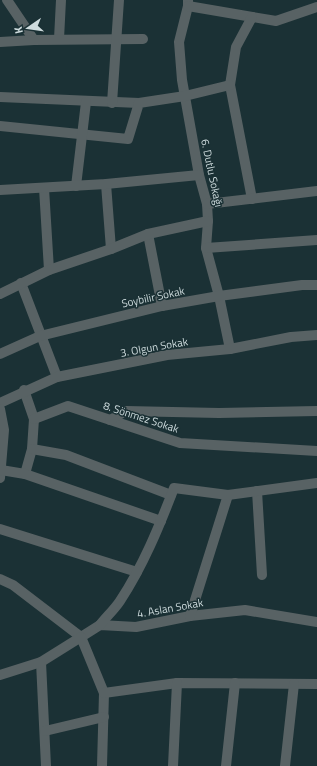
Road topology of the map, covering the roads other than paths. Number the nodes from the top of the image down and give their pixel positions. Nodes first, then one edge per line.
1 (7, 0) edge
2 (60, 0) edge
3 (119, 0) edge
4 (188, 3) edge
5 (317, 7) edge
6 (252, 17) junction
7 (117, 38) junction
8 (59, 39) junction
9 (142, 39) dead end
10 (34, 40) junction
11 (0, 42) edge
12 (230, 85) junction
13 (185, 96) junction
14 (0, 97) edge
15 (86, 102) junction
16 (112, 103) junction
17 (139, 103) junction
18 (0, 126) edge
19 (82, 135) junction
20 (199, 175) junction
21 (106, 184) junction
22 (76, 186) junction
23 (44, 188) junction
24 (0, 190) edge
25 (317, 191) edge
26 (252, 199) junction
27 (207, 204) junction
28 (208, 220) junction
29 (148, 234) junction
30 (317, 240) edge
31 (206, 248) junction
32 (111, 249) junction
33 (49, 270) junction
34 (21, 283) junction
35 (317, 285) edge
36 (0, 294) edge
37 (219, 296) junction
38 (162, 306) junction
39 (317, 335) edge
40 (40, 336) junction
41 (230, 349) junction
42 (0, 354) edge
43 (57, 377) junction
44 (24, 390) junction
45 (0, 403) edge
46 (0, 409) edge
47 (317, 411) edge
48 (34, 419) junction
49 (110, 420) junction
50 (32, 450) junction
51 (317, 451) edge
52 (0, 474) edge
53 (26, 474) junction
54 (317, 483) edge
55 (173, 491) junction
56 (257, 491) junction
57 (228, 495) junction
58 (161, 521) junction
59 (0, 529) edge
60 (136, 572) junction
61 (262, 575) dead end
62 (0, 579) edge
63 (13, 585) junction
64 (0, 588) edge
65 (190, 616) junction
66 (317, 622) edge
67 (100, 624) junction
68 (81, 636) junction
69 (41, 662) junction
70 (0, 675) edge
71 (177, 683) junction
72 (235, 683) junction
73 (294, 684) junction
74 (317, 684) edge
75 (104, 693) junction
76 (104, 718) junction
77 (45, 731) junction
78 (46, 766) edge
79 (102, 766) edge
80 (173, 766) edge
81 (226, 766) edge
82 (285, 766) edge

1 - 10 street
2 - 8 street
3 - 7 street
4 - 6 street
4 - 13 street, 6. Dutlu Sokağı
5 - 6 street
6 - 12 street
7 - 8 street
7 - 9 street
7 - 16 street
8 - 10 street
10 - 11 street
12 - 13 street
12 - 26 street
13 - 17 street
13 - 20 street, 6. Dutlu Sokağı
14 - 15 street
15 - 16 street
15 - 19 street
16 - 17 street
17 - 19 street
18 - 19 street
19 - 22 street
20 - 21 street
20 - 27 street, 6. Dutlu Sokağı
21 - 22 street
21 - 32 street
22 - 23 street
23 - 24 street
23 - 33 street
25 - 26 street
26 - 27 street
27 - 28 street, 6. Dutlu Sokağı
28 - 29 street
28 - 31 street, 6. Dutlu Sokağı
29 - 32 street
29 - 38 street
30 - 31 street
31 - 37 street, 6. Dutlu Sokağı
32 - 33 street
33 - 34 street
34 - 36 street
34 - 40 street
35 - 37 street, Soybilir Sokak
37 - 38 street, Soybilir Sokak
37 - 41 street, 6. Dutlu Sokağı
38 - 40 street, Soybilir Sokak
39 - 41 street, 3. Olgun Sokak
40 - 42 street, Soybilir Sokak
40 - 43 street
41 - 43 street, 3. Olgun Sokak
43 - 44 street, 3. Olgun Sokak
44 - 45 street, 3. Olgun Sokak
44 - 48 street
46 - 52 street
47 - 49 street
48 - 49 street, 8. Sönmez Sokak
48 - 50 street
49 - 51 street, 8. Sönmez Sokak
50 - 53 street
50 - 55 street
52 - 53 street
53 - 58 street
54 - 56 street
55 - 57 street
55 - 58 street
56 - 57 street
56 - 61 street
57 - 65 street
58 - 60 street
59 - 60 street
60 - 67 street
62 - 63 street
63 - 64 street
63 - 68 street
65 - 66 street, 4. Aslan Sokak
65 - 67 street, 4. Aslan Sokak
67 - 68 street
68 - 69 street
68 - 75 street
69 - 70 street
69 - 77 street
71 - 72 street
71 - 75 street
71 - 80 street
72 - 73 street
72 - 81 street
73 - 74 street
73 - 82 street
75 - 76 street
76 - 77 street
76 - 79 street
77 - 78 street

